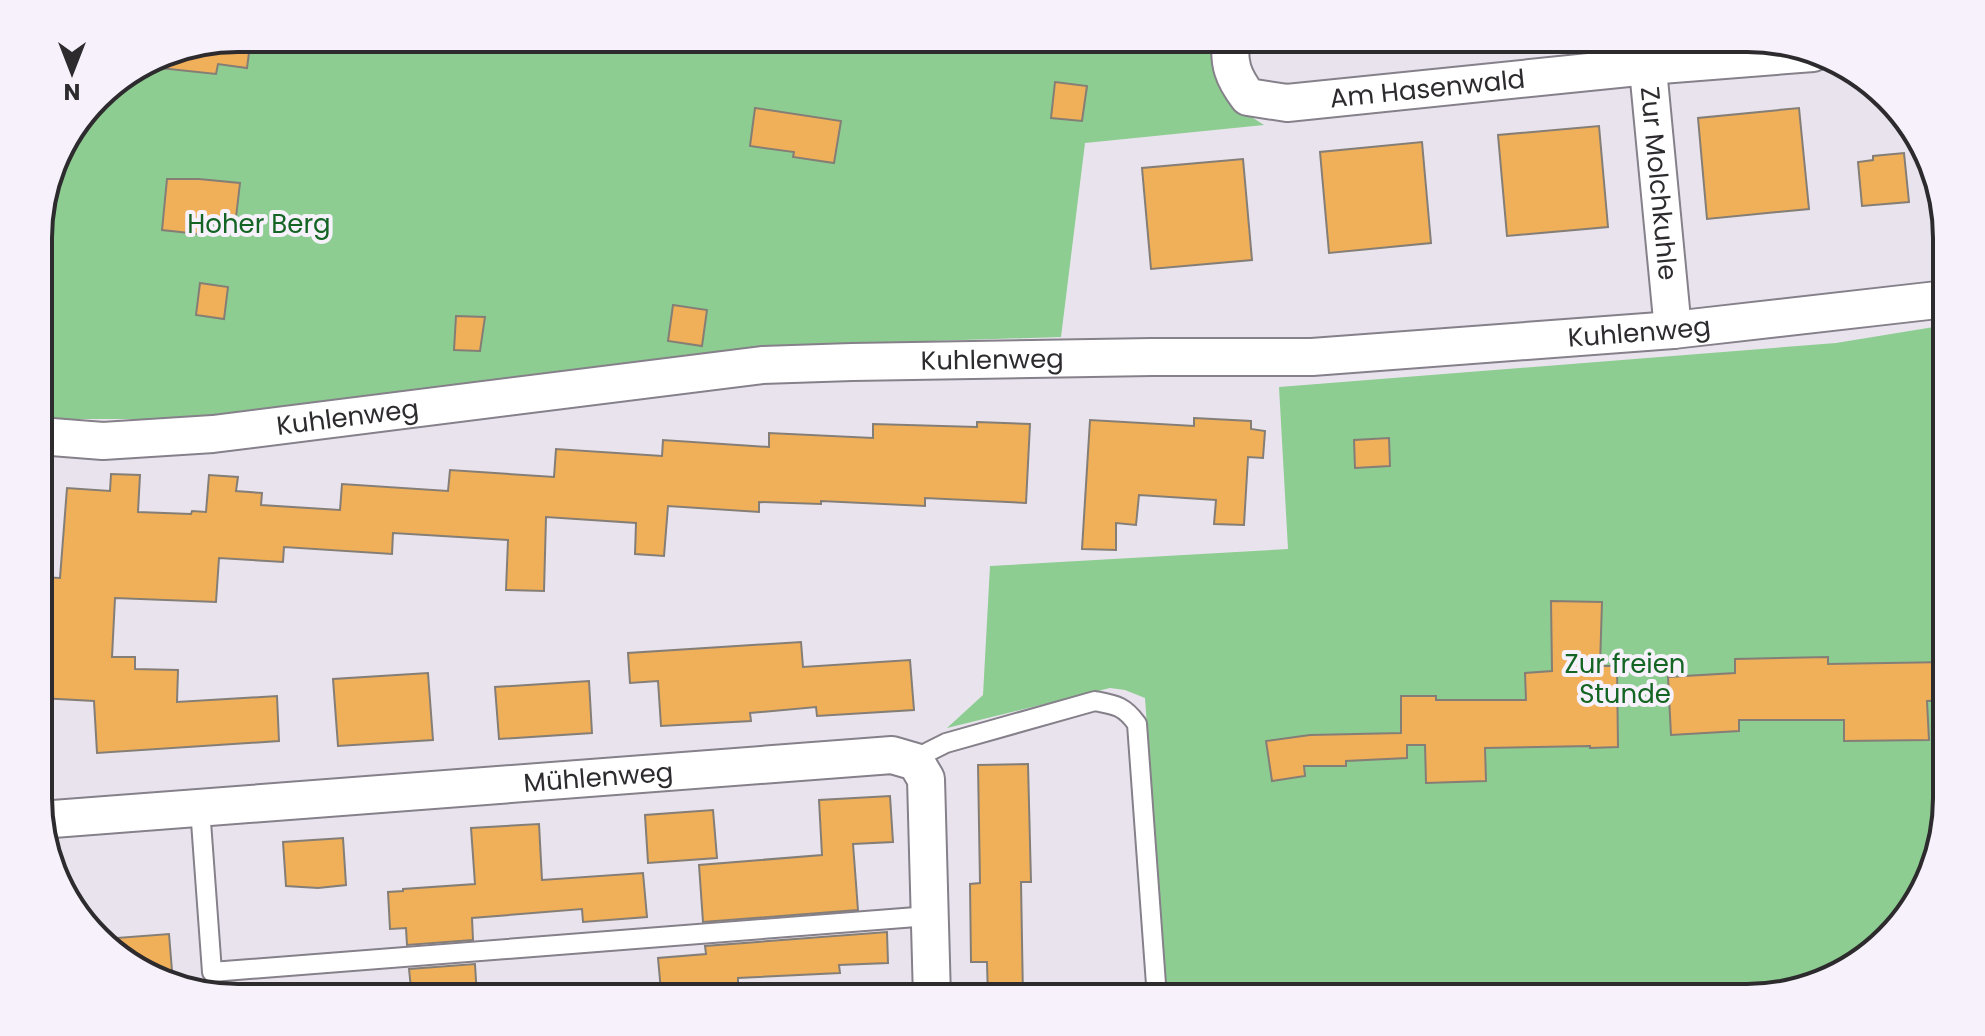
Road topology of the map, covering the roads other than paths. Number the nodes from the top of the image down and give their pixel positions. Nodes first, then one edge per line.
1 (1230, 52) edge
2 (1646, 52) edge
3 (1755, 53) edge
4 (1933, 300) edge
5 (1673, 330) junction
6 (52, 437) edge
7 (916, 762) junction
8 (200, 808) junction
9 (54, 819) edge
10 (929, 916) junction
11 (931, 984) edge
12 (1156, 984) edge

1 - 2 street, Am Hasenwald
2 - 3 street, Am Hasenwald
2 - 5 street, Zur Molchkuhle
4 - 5 street, Kuhlenweg
5 - 6 street, Kuhlenweg
7 - 8 street, Mühlenweg
7 - 10 street
7 - 12 lane
8 - 9 street, Mühlenweg
8 - 10 lane
10 - 11 street

